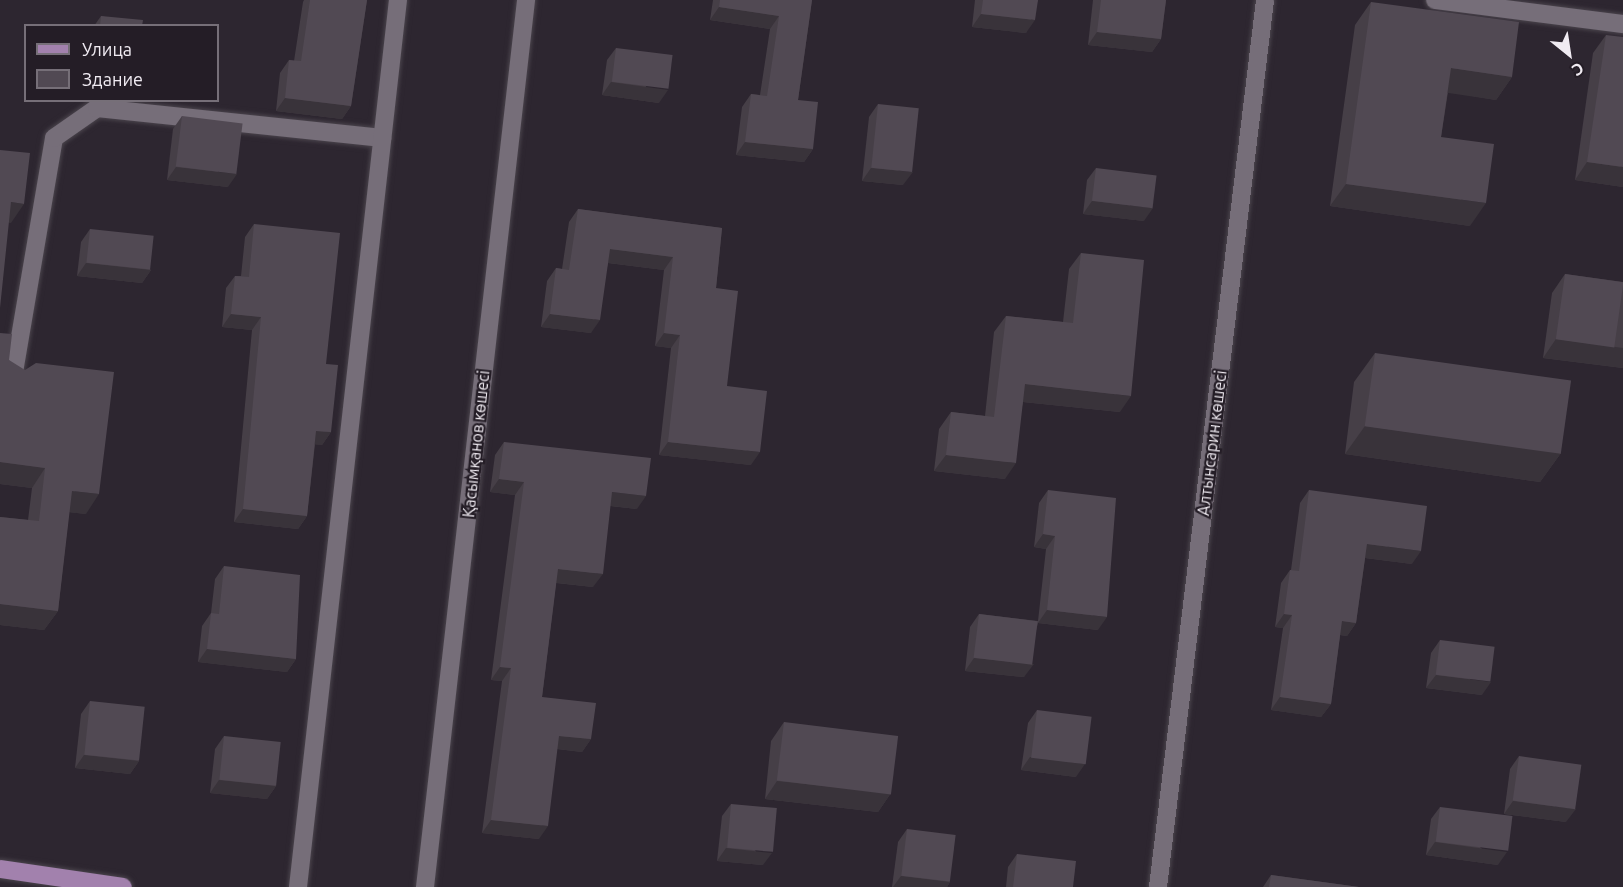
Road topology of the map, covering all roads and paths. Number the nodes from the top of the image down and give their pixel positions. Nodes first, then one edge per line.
1 (398, 0) edge
2 (526, 0) edge
3 (1265, 0) edge
4 (1435, 0) edge
5 (1623, 24) edge
6 (382, 138) junction
7 (13, 378) edge
8 (0, 869) edge
9 (123, 887) edge
10 (298, 887) edge
11 (425, 887) edge
12 (1158, 887) edge

1 - 6 street
2 - 11 street, Қасымқанов көшесі
3 - 12 street, Алтынсарин көшесі
4 - 5 street
6 - 7 street
6 - 10 street
8 - 9 main road

